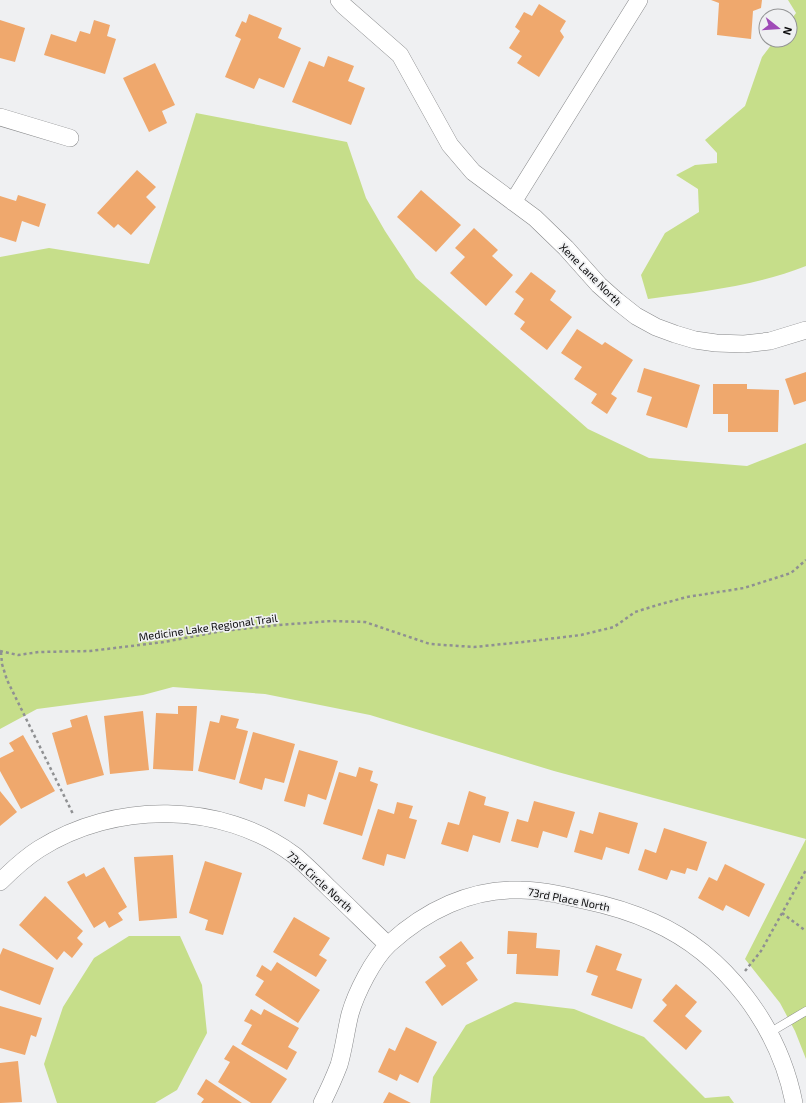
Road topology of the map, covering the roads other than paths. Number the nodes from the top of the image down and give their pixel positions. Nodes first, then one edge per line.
1 (339, 0) edge
2 (639, 0) edge
3 (0, 117) edge
4 (70, 138) dead end
5 (513, 202) junction
6 (806, 330) edge
7 (0, 882) edge
8 (388, 945) junction
9 (806, 1011) edge
10 (769, 1033) junction
11 (322, 1103) edge
12 (794, 1103) edge

1 - 5 street, Xene Lane North
2 - 5 street
3 - 4 street
5 - 6 street, Xene Lane North
7 - 8 street, 73rd Circle North
8 - 10 street, 73rd Place North
8 - 11 street, 73rd Place North
9 - 10 lane
10 - 12 street, 73rd Place North

